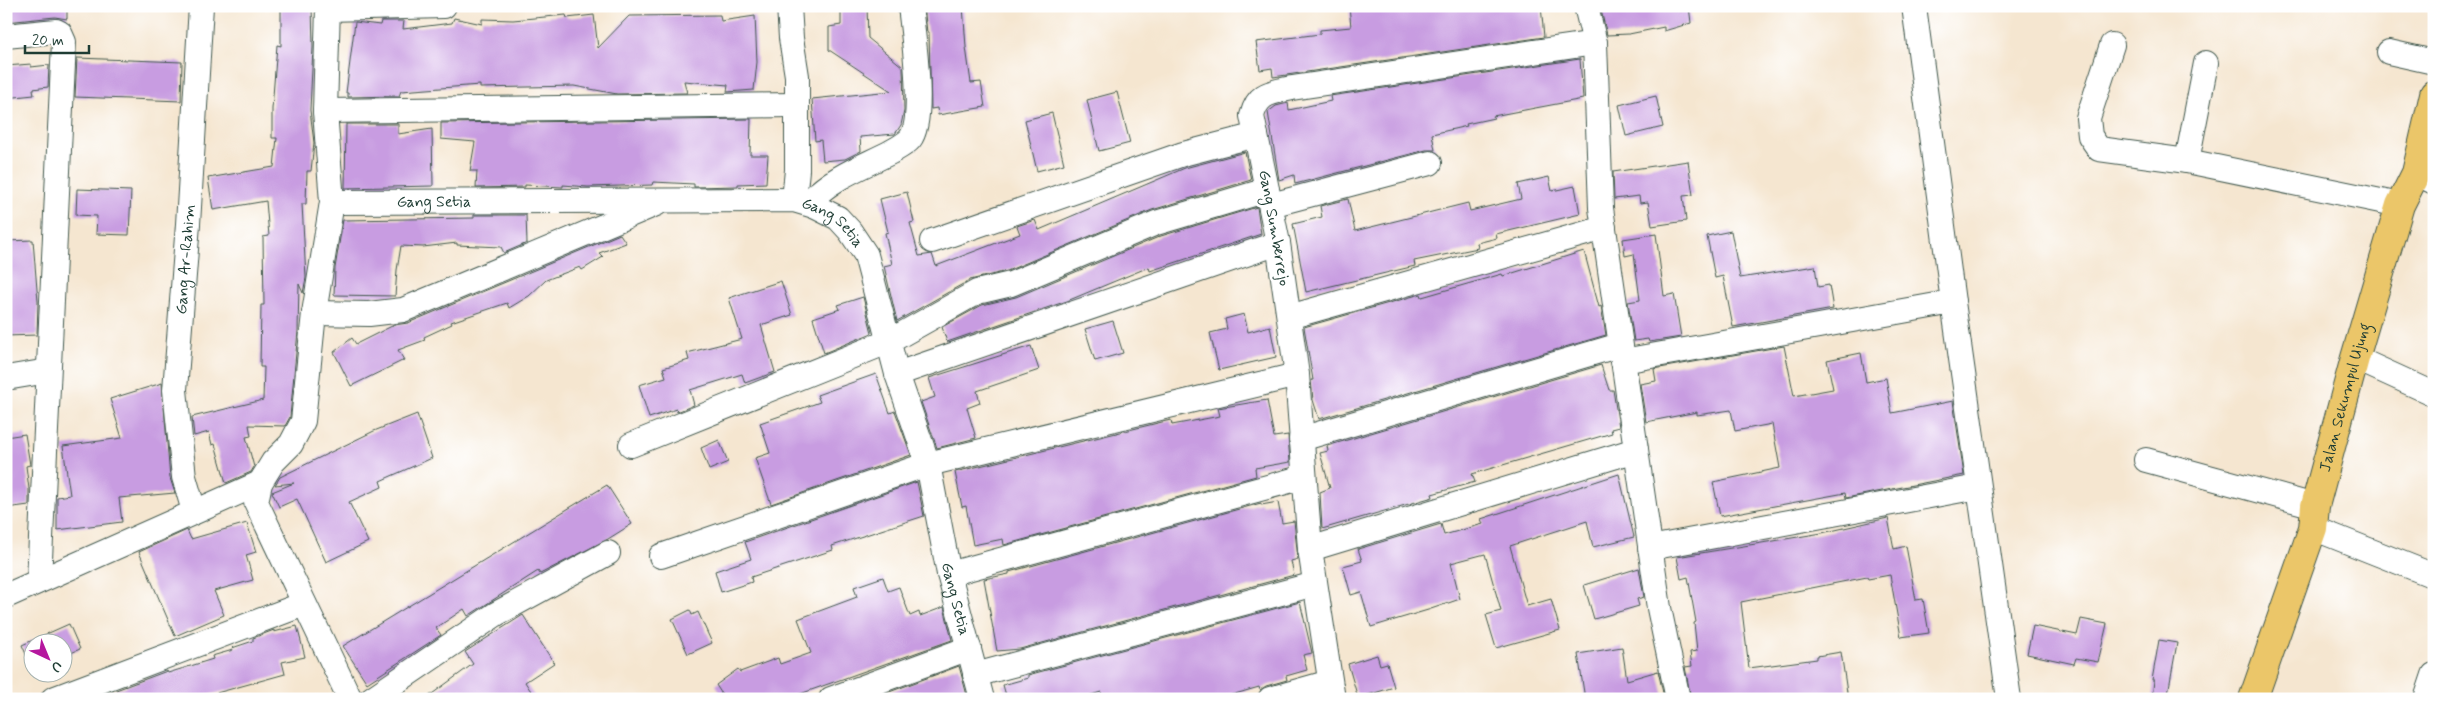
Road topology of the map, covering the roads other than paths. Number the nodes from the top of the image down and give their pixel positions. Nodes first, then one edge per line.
1 (201, 6) edge
2 (444, 6) edge
3 (789, 6) edge
4 (910, 6) edge
5 (1586, 6) edge
6 (1914, 6) edge
7 (328, 7) edge
8 (6, 36) edge
9 (1595, 43) junction
10 (2112, 45) dead end
11 (2389, 52) dead end
12 (2434, 62) edge
13 (2206, 63) dead end
14 (2434, 94) edge
15 (796, 105) junction
16 (325, 111) junction
17 (1256, 135) junction
18 (2187, 161) junction
19 (1430, 163) dead end
20 (2425, 177) edge
21 (1269, 197) junction
22 (667, 199) junction
23 (332, 202) junction
24 (804, 203) junction
25 (2400, 205) junction
26 (1604, 228) junction
27 (932, 241) dead end
28 (1278, 243) junction
29 (1953, 302) junction
30 (314, 313) junction
31 (1289, 317) junction
32 (890, 341) junction
33 (1622, 353) junction
34 (2355, 358) junction
35 (48, 371) junction
36 (897, 374) junction
37 (1297, 375) junction
38 (6, 378) edge
39 (2434, 394) edge
40 (1301, 438) junction
41 (631, 445) dead end
42 (1636, 450) junction
43 (2146, 460) dead end
44 (928, 464) junction
45 (1304, 477) junction
46 (260, 483) junction
47 (1978, 487) junction
48 (194, 511) junction
49 (2314, 517) junction
50 (1650, 548) junction
51 (1310, 549) junction
52 (608, 553) dead end
53 (661, 556) dead end
54 (948, 574) junction
55 (2434, 576) edge
56 (39, 580) junction
57 (1315, 584) junction
58 (6, 596) edge
59 (304, 604) junction
60 (969, 648) junction
61 (975, 675) junction
62 (2434, 675) edge
63 (1332, 690) edge
64 (52, 699) edge
65 (350, 699) edge
66 (371, 699) edge
67 (831, 699) edge
68 (982, 699) edge
69 (1270, 699) edge
70 (1678, 699) edge
71 (2009, 699) edge
72 (2253, 699) edge
73 (2426, 699) edge

1 - 48 street, Gang Ar-Rahim
2 - 7 street
3 - 15 street
4 - 24 street
5 - 9 street
6 - 29 street
7 - 16 street
8 - 35 street
9 - 17 street, Gang Sumberrejo
9 - 26 street
10 - 18 street
11 - 12 street
13 - 18 street
14 - 20 main road, Jalan Sekumpul Ujung
15 - 16 street
15 - 24 street
16 - 23 street
17 - 21 street, Gang Sumberrejo
17 - 27 street
18 - 25 street
19 - 21 street
20 - 25 main road, Jalan Sekumpul Ujung
21 - 28 street, Gang Sumberrejo
21 - 32 street
22 - 23 street, Gang Setia
22 - 24 street, Gang Setia
22 - 30 street
23 - 30 street
24 - 32 street, Gang Setia
25 - 34 main road, Jalan Sekumpul Ujung
26 - 31 street
26 - 33 street
28 - 31 street, Gang Sumberrejo
28 - 36 street
29 - 33 street
29 - 47 street
30 - 46 street
31 - 37 street, Gang Sumberrejo
32 - 36 street, Gang Setia
32 - 41 street
33 - 40 street
33 - 42 street
34 - 39 street
34 - 49 main road, Jalan Sekumpul Ujung
35 - 38 street
35 - 56 street
36 - 44 street, Gang Setia
37 - 40 street, Gang Sumberrejo
37 - 44 street
40 - 45 street, Gang Sumberrejo
42 - 50 street
42 - 51 street
43 - 49 street
44 - 53 street
44 - 54 street, Gang Setia
45 - 51 street, Gang Sumberrejo
45 - 54 street
46 - 48 street
46 - 59 street
47 - 50 street
47 - 71 street
48 - 56 street
49 - 55 street
49 - 72 main road, Jalan Sekumpul Ujung
50 - 70 street
51 - 57 street, Gang Sumberrejo
52 - 66 street
54 - 60 street, Gang Setia
56 - 58 street
57 - 61 street
57 - 63 street, Gang Sumberrejo
59 - 64 street
59 - 65 street
60 - 61 street, Gang Setia
60 - 67 street
61 - 68 street, Gang Setia
62 - 73 street
63 - 69 street

